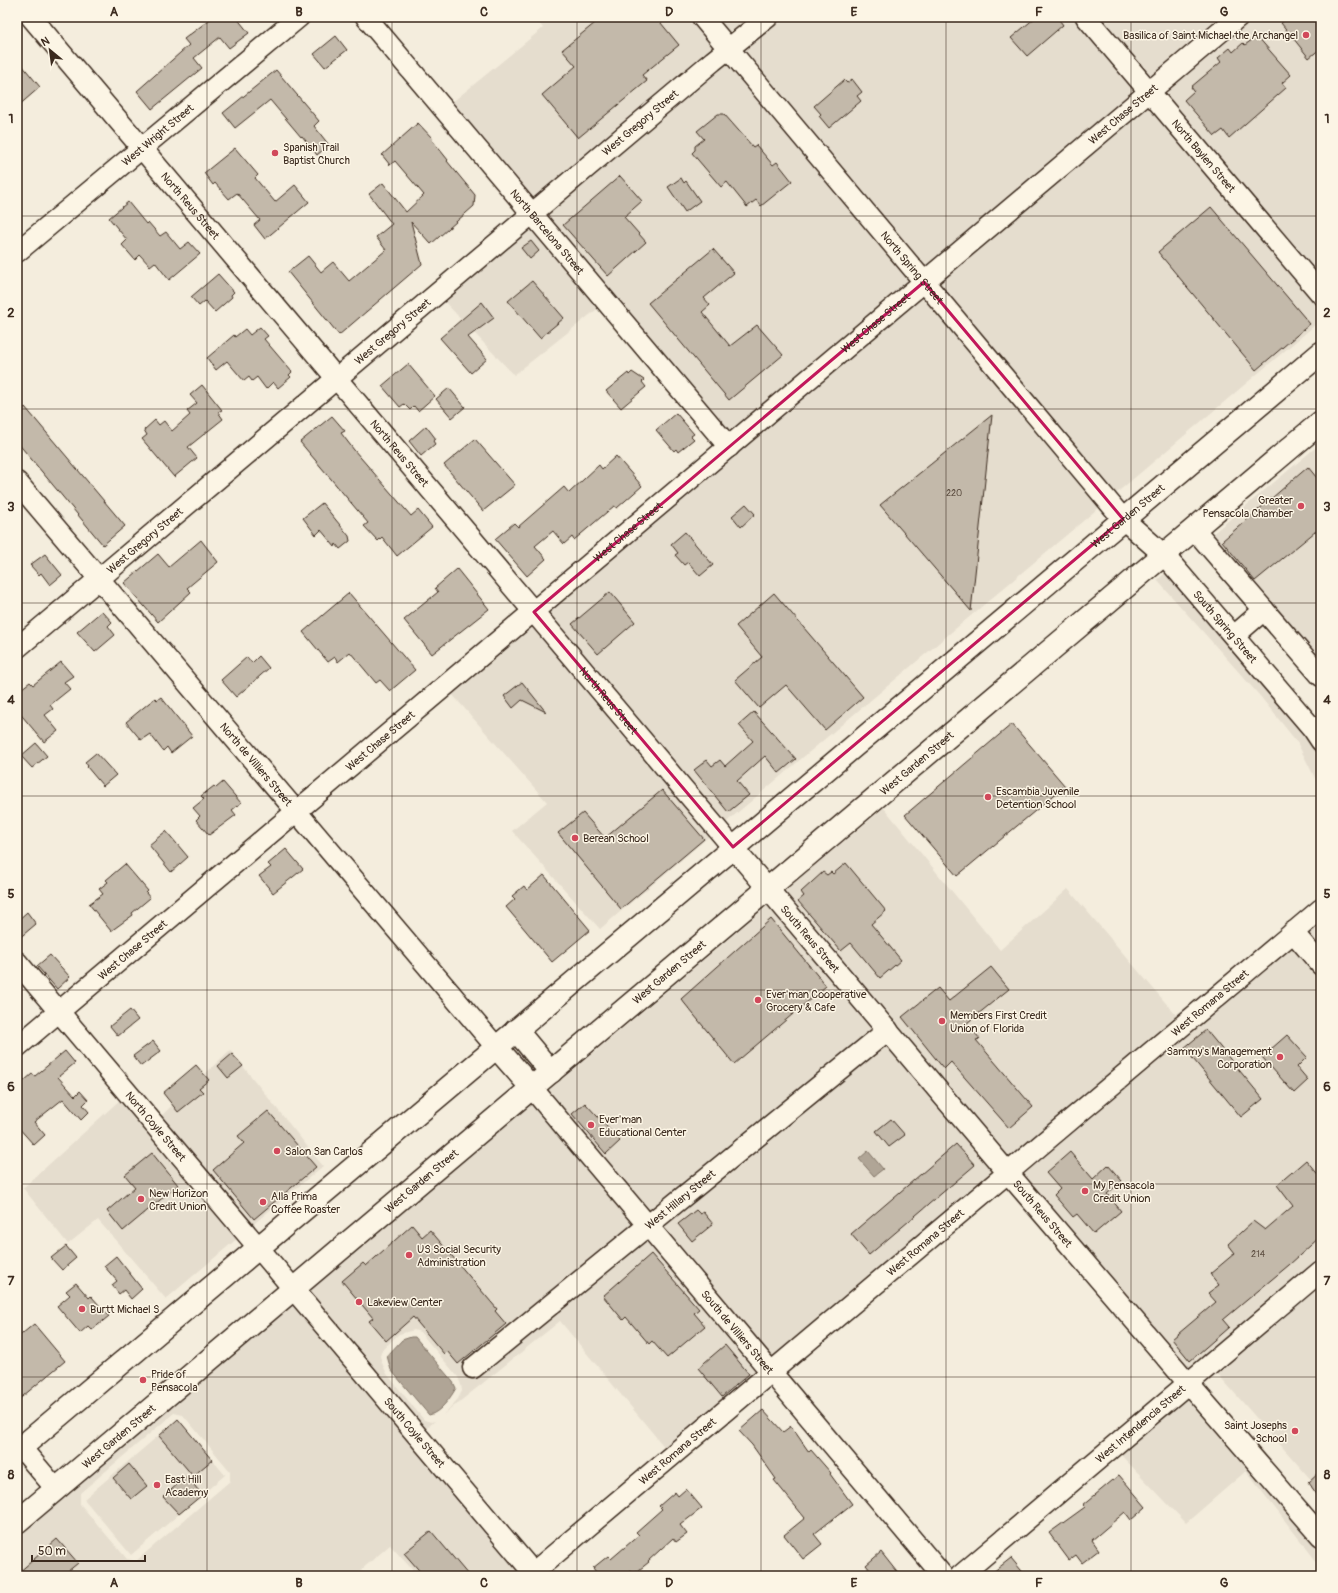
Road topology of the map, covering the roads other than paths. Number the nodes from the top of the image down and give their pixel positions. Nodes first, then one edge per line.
1 (31, 17) edge
2 (299, 17) edge
3 (366, 17) edge
4 (702, 17) edge
5 (768, 17) edge
6 (1086, 17) edge
7 (1238, 17) edge
8 (729, 49) junction
9 (1149, 92) junction
10 (142, 148) junction
11 (532, 213) junction
12 (17, 252) edge
13 (924, 282) junction
14 (1321, 294) edge
15 (1321, 353) edge
16 (336, 378) junction
17 (1321, 422) edge
18 (729, 447) junction
19 (17, 482) edge
20 (1123, 519) junction
21 (1194, 529) junction
22 (1164, 554) junction
23 (99, 579) junction
24 (1264, 610) junction
25 (534, 612) junction
26 (1234, 636) junction
27 (17, 648) edge
28 (1321, 676) edge
29 (1321, 741) edge
30 (297, 812) junction
31 (734, 847) junction
32 (768, 889) junction
33 (1321, 909) edge
34 (1293, 932) junction
35 (17, 962) edge
36 (1321, 965) edge
37 (59, 1012) junction
38 (516, 1030) junction
39 (888, 1030) junction
40 (496, 1046) junction
41 (17, 1047) edge
42 (550, 1072) junction
43 (532, 1088) junction
44 (1008, 1173) junction
45 (647, 1226) junction
46 (258, 1248) junction
47 (1321, 1271) edge
48 (294, 1290) junction
49 (473, 1368) dead end
50 (771, 1372) junction
51 (1188, 1383) junction
52 (18, 1447) edge
53 (56, 1489) junction
54 (17, 1522) edge
55 (1321, 1536) edge
56 (533, 1575) edge
57 (943, 1576) edge
58 (960, 1576) edge

1 - 10 street, North Reus Street
2 - 10 street, West Wright Street
3 - 11 street, North Barcelona Street
4 - 8 street, North Spring Street
5 - 8 street, West Gregory Street
6 - 9 street, North Baylen Street
7 - 9 street, West Chase Street
8 - 11 street, West Gregory Street
8 - 13 street, North Spring Street
9 - 13 street, West Chase Street
9 - 14 street, North Baylen Street
10 - 12 street, West Wright Street
10 - 16 street, North Reus Street
11 - 16 street, West Gregory Street
11 - 18 street, North Barcelona Street
13 - 18 street, West Chase Street
13 - 20 street, North Spring Street
15 - 20 main road, West Garden Street
16 - 23 street, West Gregory Street
16 - 25 street, North Reus Street
17 - 21 main road, West Garden Street
18 - 25 street, West Chase Street
19 - 23 street, North de Villiers Street
20 - 22 street, South Spring Street
20 - 31 main road, West Garden Street
21 - 22 main road, West Garden Street
21 - 24 street
22 - 26 street, South Spring Street
22 - 32 main road, West Garden Street
23 - 27 street, West Gregory Street
23 - 30 street, North de Villiers Street
24 - 26 street
24 - 28 street
25 - 30 street, West Chase Street
25 - 31 street, North Reus Street
26 - 29 street, South Spring Street
30 - 37 street, West Chase Street
30 - 40 street, North de Villiers Street
31 - 32 street, North Reus Street
31 - 38 main road, West Garden Street
32 - 39 street, South Reus Street
32 - 42 main road, West Garden Street
33 - 34 street, West Romana Street
34 - 36 street
34 - 44 street, West Romana Street
35 - 37 street, North Coyle Street
37 - 41 street, West Chase Street
37 - 46 street, North Coyle Street
38 - 40 main road, West Garden Street
38 - 42 main road
39 - 44 street, South Reus Street
39 - 45 street, West Hillary Street
40 - 43 main road
40 - 46 main road, West Garden Street
42 - 43 main road, West Garden Street
43 - 45 street, South de Villiers Street
43 - 48 main road, West Garden Street
44 - 50 street, West Romana Street
44 - 51 street, South Reus Street
45 - 49 street, West Hillary Street
45 - 50 street, South de Villiers Street
46 - 48 street, North Coyle Street
46 - 52 main road, West Garden Street
47 - 51 street, West Intendencia Street
48 - 53 main road, West Garden Street
48 - 56 street, South Coyle Street
50 - 56 street, West Romana Street
50 - 57 street, South de Villiers Street
51 - 55 street, South Reus Street
51 - 58 street, West Intendencia Street
52 - 53 street
53 - 54 main road, West Garden Street

